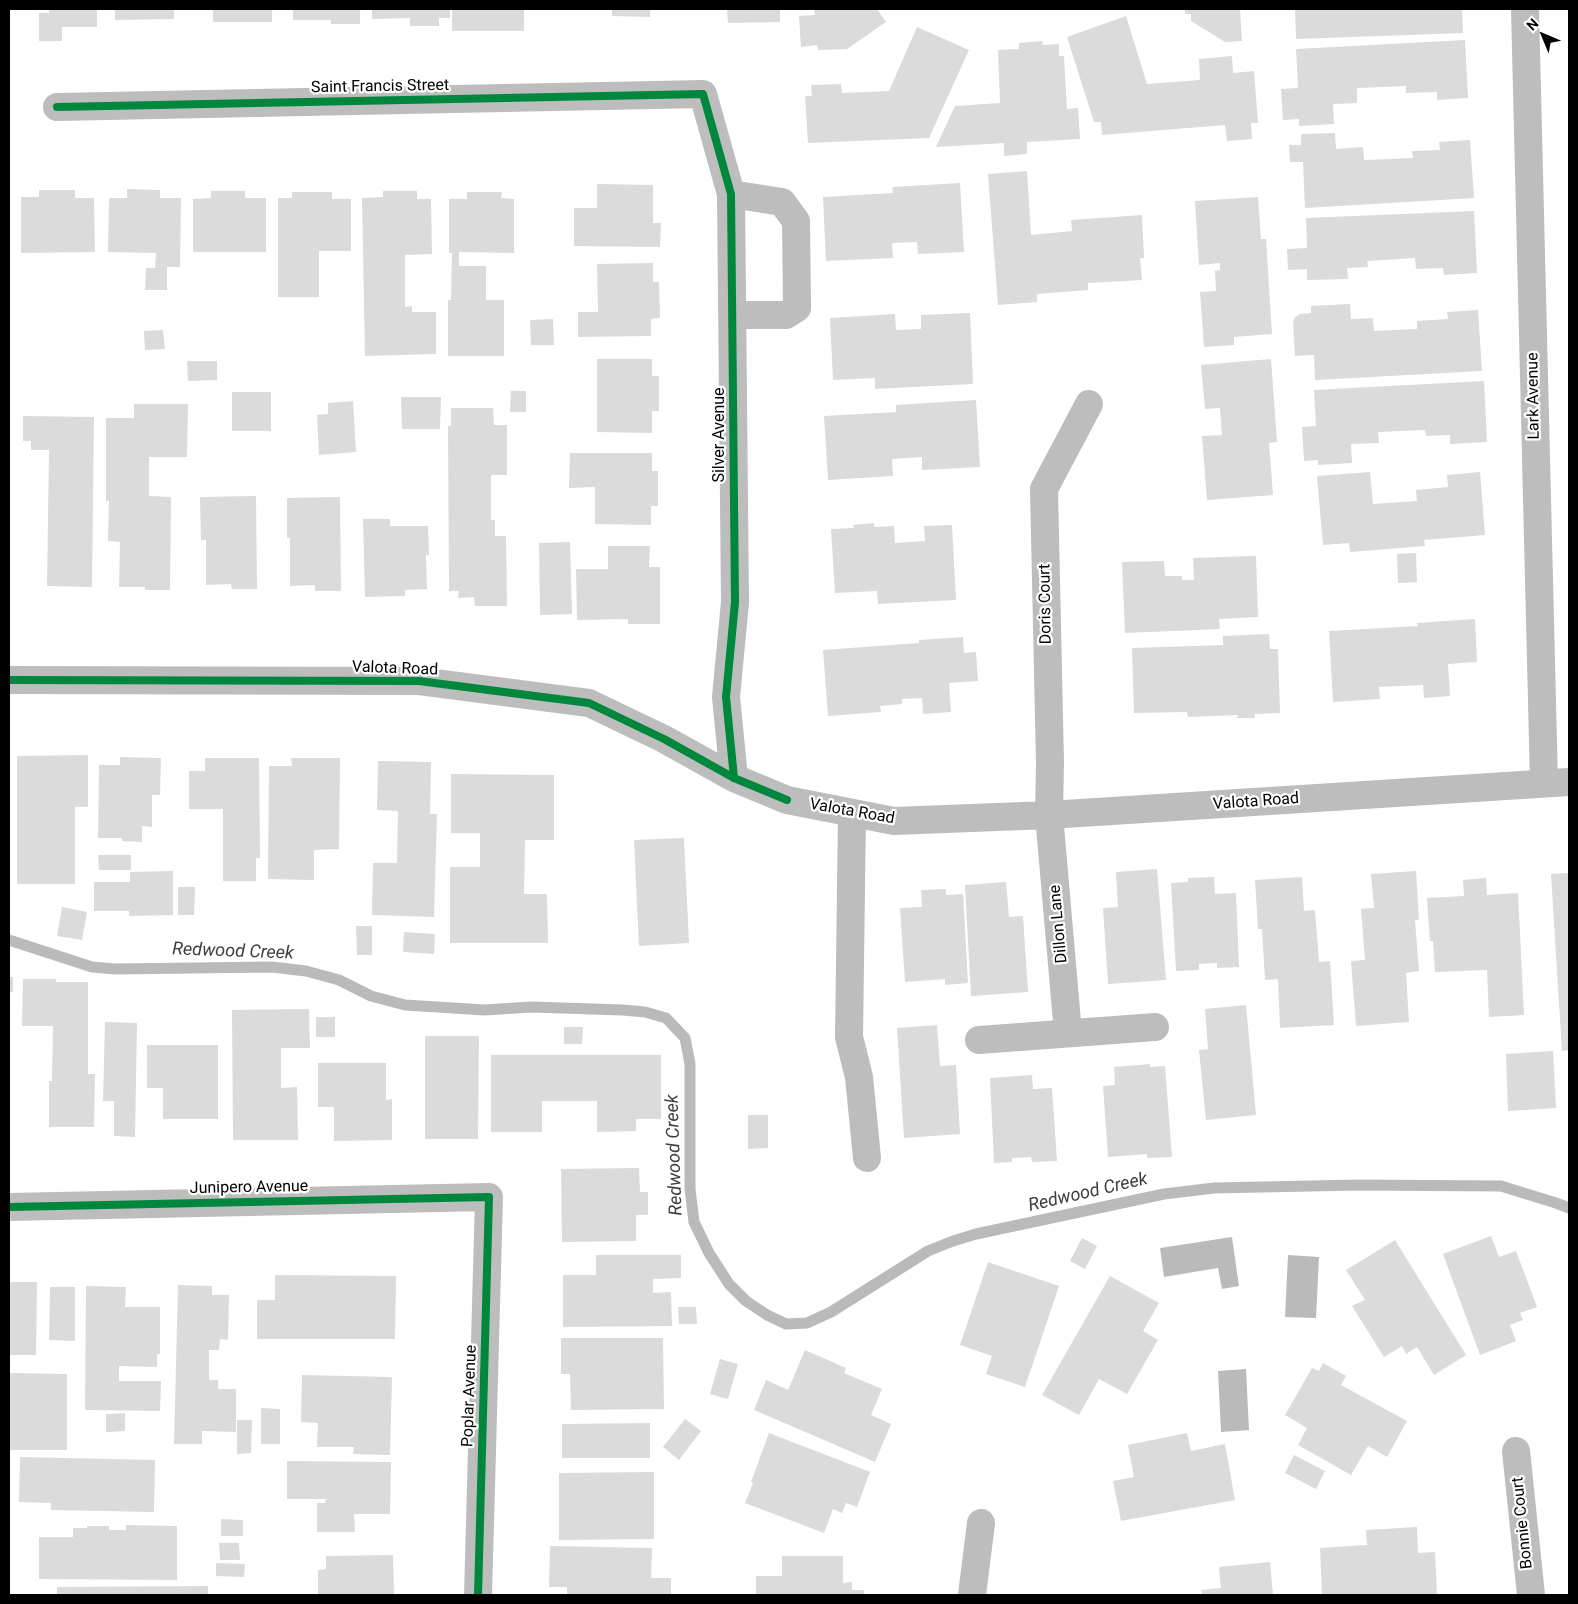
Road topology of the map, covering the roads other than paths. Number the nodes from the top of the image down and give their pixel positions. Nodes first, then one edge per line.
1 (1524, 9) edge
2 (703, 94) joint
3 (57, 108) dead end
4 (731, 194) junction
5 (733, 314) junction
6 (1089, 404) dead end
7 (9, 680) edge
8 (734, 778) junction
9 (1557, 782) edge
10 (852, 813) junction
11 (1049, 815) junction
12 (1155, 1027) dead end
13 (1068, 1033) junction
14 (979, 1040) dead end
15 (867, 1158) dead end
16 (489, 1197) joint
17 (9, 1208) edge
18 (1516, 1451) dead end
19 (981, 1522) dead end
20 (478, 1595) edge
21 (972, 1595) edge
22 (1530, 1595) edge

1 - 9 street, Lark Avenue
2 - 3 street, Saint Francis Street
2 - 4 street, Silver Avenue
4 - 5 street, Silver Avenue
4 - 5 street
5 - 8 street, Silver Avenue
6 - 11 street, Doris Court
7 - 8 street, Valota Road
8 - 10 street, Valota Road
9 - 11 street, Valota Road
10 - 11 street, Valota Road
10 - 15 street
11 - 13 street, Dillon Lane
12 - 13 street
13 - 14 street
16 - 17 street, Junipero Avenue
16 - 20 street, Poplar Avenue
18 - 22 street, Bonnie Court
19 - 21 street

